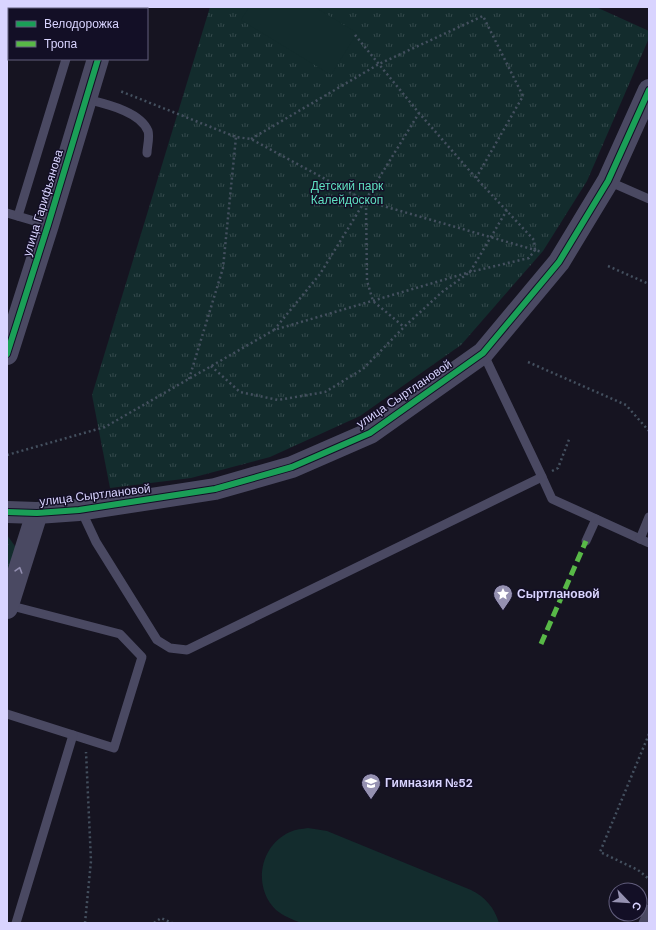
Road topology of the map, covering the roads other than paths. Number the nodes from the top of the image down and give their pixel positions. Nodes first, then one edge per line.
1 (66, 60) edge
2 (98, 60) edge
3 (649, 90) edge
4 (86, 99) junction
5 (147, 153) dead end
6 (608, 182) junction
7 (649, 199) edge
8 (7, 213) edge
9 (18, 216) junction
10 (48, 225) junction
11 (483, 353) junction
12 (7, 354) edge
13 (542, 477) junction
14 (7, 498) edge
15 (81, 510) junction
16 (7, 512) edge
17 (37, 513) junction
18 (649, 517) edge
19 (596, 519) junction
20 (640, 539) junction
21 (586, 541) dead end
22 (649, 543) edge
23 (7, 606) edge
24 (7, 714) edge
25 (73, 735) junction
26 (649, 909) edge
27 (16, 923) edge
28 (643, 923) edge

1 - 9 lane
2 - 4 street, улица Гарифьянова
3 - 6 street, улица Сыртлановой
4 - 5 lane
4 - 10 street, улица Гарифьянова
6 - 7 lane
6 - 11 street, улица Сыртлановой
8 - 9 lane
9 - 10 lane
10 - 12 street, улица Гарифьянова
11 - 13 lane
11 - 15 street, улица Сыртлановой
13 - 15 lane
13 - 19 lane
14 - 17 street, улица Сыртлановой
15 - 17 street, улица Сыртлановой
16 - 17 street, улица Сыртлановой
23 -> 17 street
18 - 20 lane
19 - 20 lane
19 - 21 lane
20 - 22 lane
23 - 25 lane
24 - 25 lane
25 - 27 lane
26 - 28 lane

